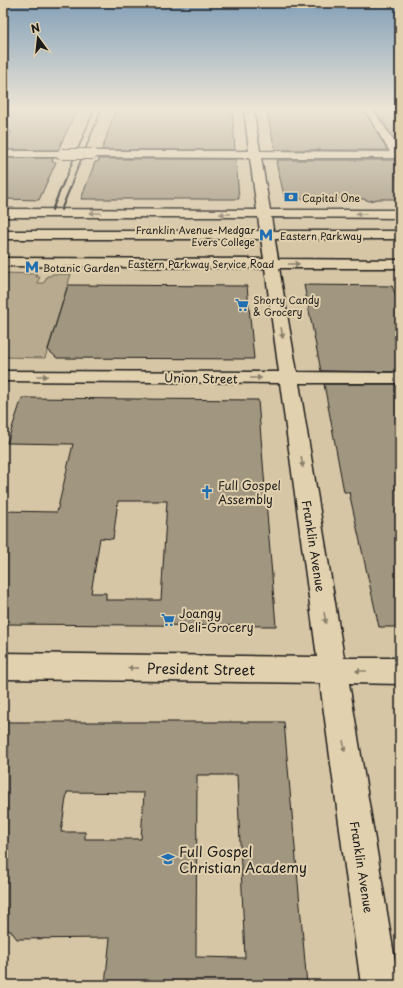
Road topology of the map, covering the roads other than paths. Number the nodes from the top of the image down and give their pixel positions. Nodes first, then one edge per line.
1 (254, 154) edge
2 (269, 154) edge
3 (398, 155) edge
4 (3, 213) edge
5 (264, 214) junction
6 (400, 214) edge
7 (3, 235) edge
8 (267, 235) junction
9 (400, 235) edge
10 (3, 262) edge
11 (272, 264) junction
12 (400, 264) edge
13 (3, 376) edge
14 (289, 378) junction
15 (400, 378) edge
16 (3, 666) edge
17 (333, 671) junction
18 (400, 671) edge
19 (380, 985) edge

1 - 5 street, Franklin Avenue
2 - 3 street
5 -> 4 street
6 -> 5 street
5 - 8 street, Franklin Avenue
7 - 8 street, Eastern Parkway
8 - 9 street, Eastern Parkway
8 - 11 street, Franklin Avenue
10 - 11 street, Eastern Parkway Service Road
11 -> 12 street, Eastern Parkway Service Road
11 -> 14 street, Franklin Avenue
13 -> 14 street, Union Street
14 - 15 street, Union Street
14 -> 17 street, Franklin Avenue
17 -> 16 street, President Street
18 -> 17 street, President Street
17 -> 19 street, Franklin Avenue

